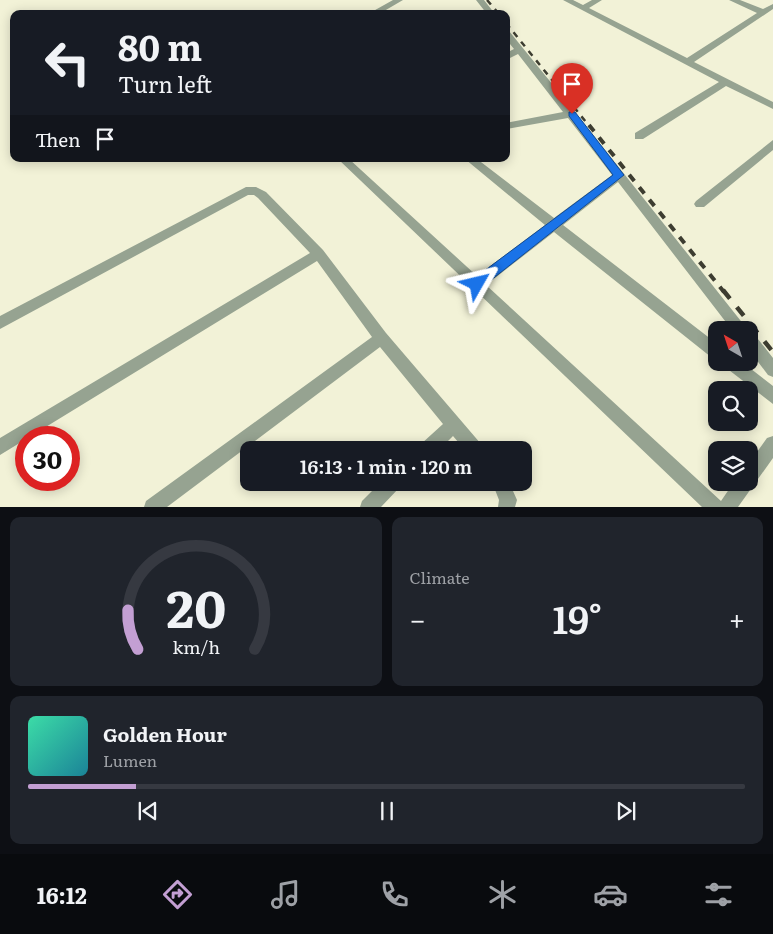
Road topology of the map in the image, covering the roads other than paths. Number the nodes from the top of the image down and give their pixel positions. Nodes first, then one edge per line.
1 (399, 0) edge
2 (480, 0) edge
3 (567, 0) edge
4 (598, 0) edge
5 (733, 0) edge
6 (773, 6) edge
7 (583, 8) junction
8 (382, 10) edge
9 (488, 10) edge
10 (763, 12) junction
11 (510, 38) edge
12 (520, 50) junction
13 (510, 55) edge
14 (688, 62) junction
15 (725, 82) junction
16 (773, 106) edge
17 (572, 114) junction
18 (510, 125) edge
19 (639, 136) dead end
20 (773, 144) edge
21 (346, 162) edge
22 (474, 162) edge
23 (619, 175) junction
24 (700, 204) dead end
25 (554, 225) junction
26 (319, 254) junction
27 (477, 284) junction
28 (734, 321) edge
29 (0, 323) edge
30 (381, 338) junction
31 (708, 346) edge
32 (758, 351) edge
33 (773, 370) edge
34 (741, 371) edge
35 (773, 396) edge
36 (454, 425) junction
37 (437, 441) edge
38 (467, 441) edge
39 (773, 444) edge
40 (0, 447) edge
41 (758, 465) edge
42 (384, 491) edge
43 (504, 491) edge
44 (738, 491) edge
45 (152, 506) edge
46 (368, 506) edge
47 (506, 506) edge
48 (715, 506) edge
49 (727, 506) edge

1 - 8 street
2 - 9 street
3 - 7 street
4 - 7 street
5 - 10 street
6 - 10 street
7 - 14 street
10 - 14 street
11 - 12 street
12 - 13 street
12 - 17 street
14 - 15 street
15 - 16 street
15 - 19 street
17 - 18 street
17 - 23 street
20 - 24 street
21 - 27 street
22 - 25 street
23 - 25 street
23 - 28 street
25 - 27 street
25 - 31 street
26 - 29 street
26 - 30 street
26 - 40 street
27 - 48 street
30 - 36 street
30 - 45 street
32 - 33 street
34 - 35 street
36 - 37 street
36 - 38 street
39 - 41 street
42 - 46 street
43 - 47 street
44 - 49 street

